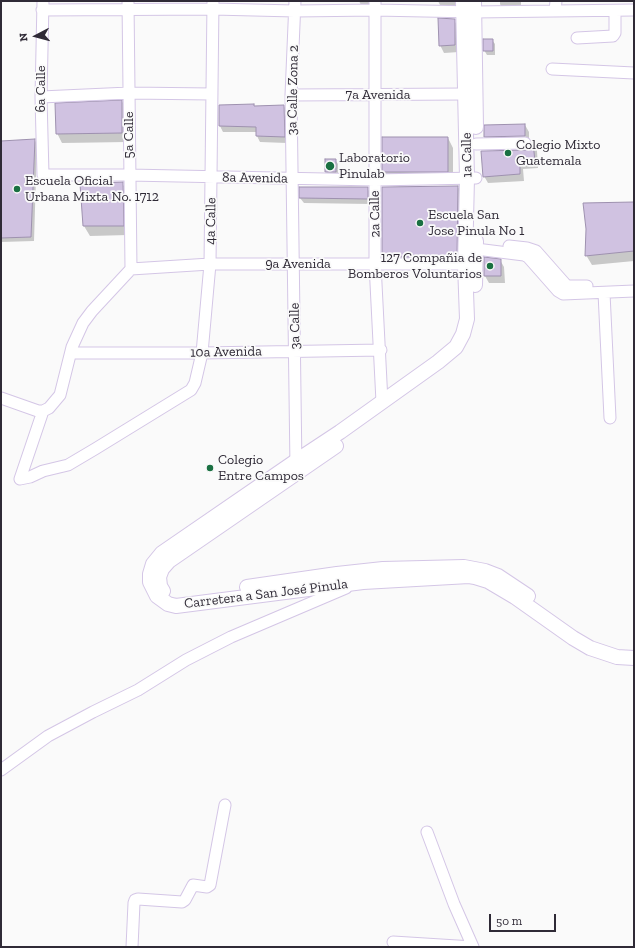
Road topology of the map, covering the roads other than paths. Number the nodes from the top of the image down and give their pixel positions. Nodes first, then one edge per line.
1 (42, 5) edge
2 (128, 5) edge
3 (213, 5) edge
4 (295, 6) edge
5 (375, 6) edge
6 (469, 6) edge
7 (555, 6) edge
8 (634, 10) edge
9 (615, 11) junction
10 (577, 38) dead end
11 (552, 69) dead end
12 (634, 73) edge
13 (129, 93) junction
14 (212, 94) junction
15 (466, 94) junction
16 (291, 95) junction
17 (375, 95) junction
18 (41, 97) junction
19 (525, 143) dead end
20 (471, 144) junction
21 (43, 175) joint
22 (129, 175) junction
23 (212, 177) junction
24 (293, 178) junction
25 (472, 178) junction
26 (375, 180) junction
27 (476, 246) junction
28 (210, 264) junction
29 (294, 264) junction
30 (375, 264) junction
31 (466, 264) junction
32 (131, 269) junction
33 (634, 284) edge
34 (634, 291) edge
35 (604, 293) junction
36 (471, 310) junction
37 (381, 350) junction
38 (295, 351) junction
39 (70, 353) junction
40 (202, 353) junction
41 (1, 398) edge
42 (382, 402) junction
43 (43, 411) junction
44 (610, 418) dead end
45 (296, 467) junction
46 (363, 582) junction
47 (634, 650) edge
48 (634, 658) edge
49 (1, 770) edge
50 (225, 805) dead end
51 (427, 832) dead end
52 (393, 942) dead end
53 (132, 947) edge
54 (473, 947) edge

1 - 2 street
1 - 18 street, 6a Calle
2 - 3 street
2 - 13 street, 5a Calle
3 - 4 street
3 - 14 street, 4a Calle
4 - 5 street
4 - 16 street, 3a Calle Zona 2
5 - 6 street
5 - 17 street, 2a Calle
6 - 7 street
6 - 15 main road, 1a Calle
6 - 20 main road, 1a Calle
7 - 9 street
8 - 9 street
9 - 10 street
11 - 12 street
13 - 14 street
13 - 18 street
13 - 22 street, 5a Calle
14 - 23 street, 4a Calle
15 - 17 street, 7a Avenida
15 - 20 main road, 1a Calle
16 - 17 street, 7a Avenida
16 - 24 street, 3a Calle Zona 2
17 - 26 street, 2a Calle
18 - 21 street, 6a Calle
19 - 20 street
20 - 25 main road, 1a Calle
21 - 22 street, 8a Avenida
22 - 23 street, 8a Avenida
22 - 32 street, 5a Calle
23 - 24 street, 8a Avenida
23 - 28 street, 4a Calle
24 - 26 street, 8a Avenida
24 - 29 street, 3a Calle
25 - 26 street, 8a Avenida
25 - 27 main road, 1a Calle
25 - 31 main road, 1a Calle
26 - 30 street, 2a Calle
27 - 33 street
27 - 35 street
27 - 36 main road, 1a Calle
28 - 29 street, 9a Avenida
28 - 32 street, 9a Avenida
28 - 40 street, 4a Calle
29 - 30 street, 9a Avenida
29 - 38 street, 3a Calle
30 - 31 street, 9a Avenida
30 - 37 street, 2a Calle
31 - 36 main road, 1a Calle
32 - 39 street
34 - 35 street
35 - 44 street
36 - 42 main road, Carretera a San José Pinula
36 - 45 main road, Carretera a San José Pinula
37 - 38 street, 10a Avenida
37 - 42 street, 2a Calle
38 - 40 street, 10a Avenida
38 - 45 street, 3a Calle
39 - 40 street, 10a Avenida
39 - 43 street
40 - 43 street, 4a Calle
41 - 43 street
42 - 45 main road, Carretera a San José Pinula
45 - 46 main road, Carretera a San José Pinula
45 - 47 main road, Carretera a San José Pinula
46 - 48 main road, Carretera a San José Pinula
46 - 49 street
50 - 53 street
51 - 54 street
52 - 54 street

